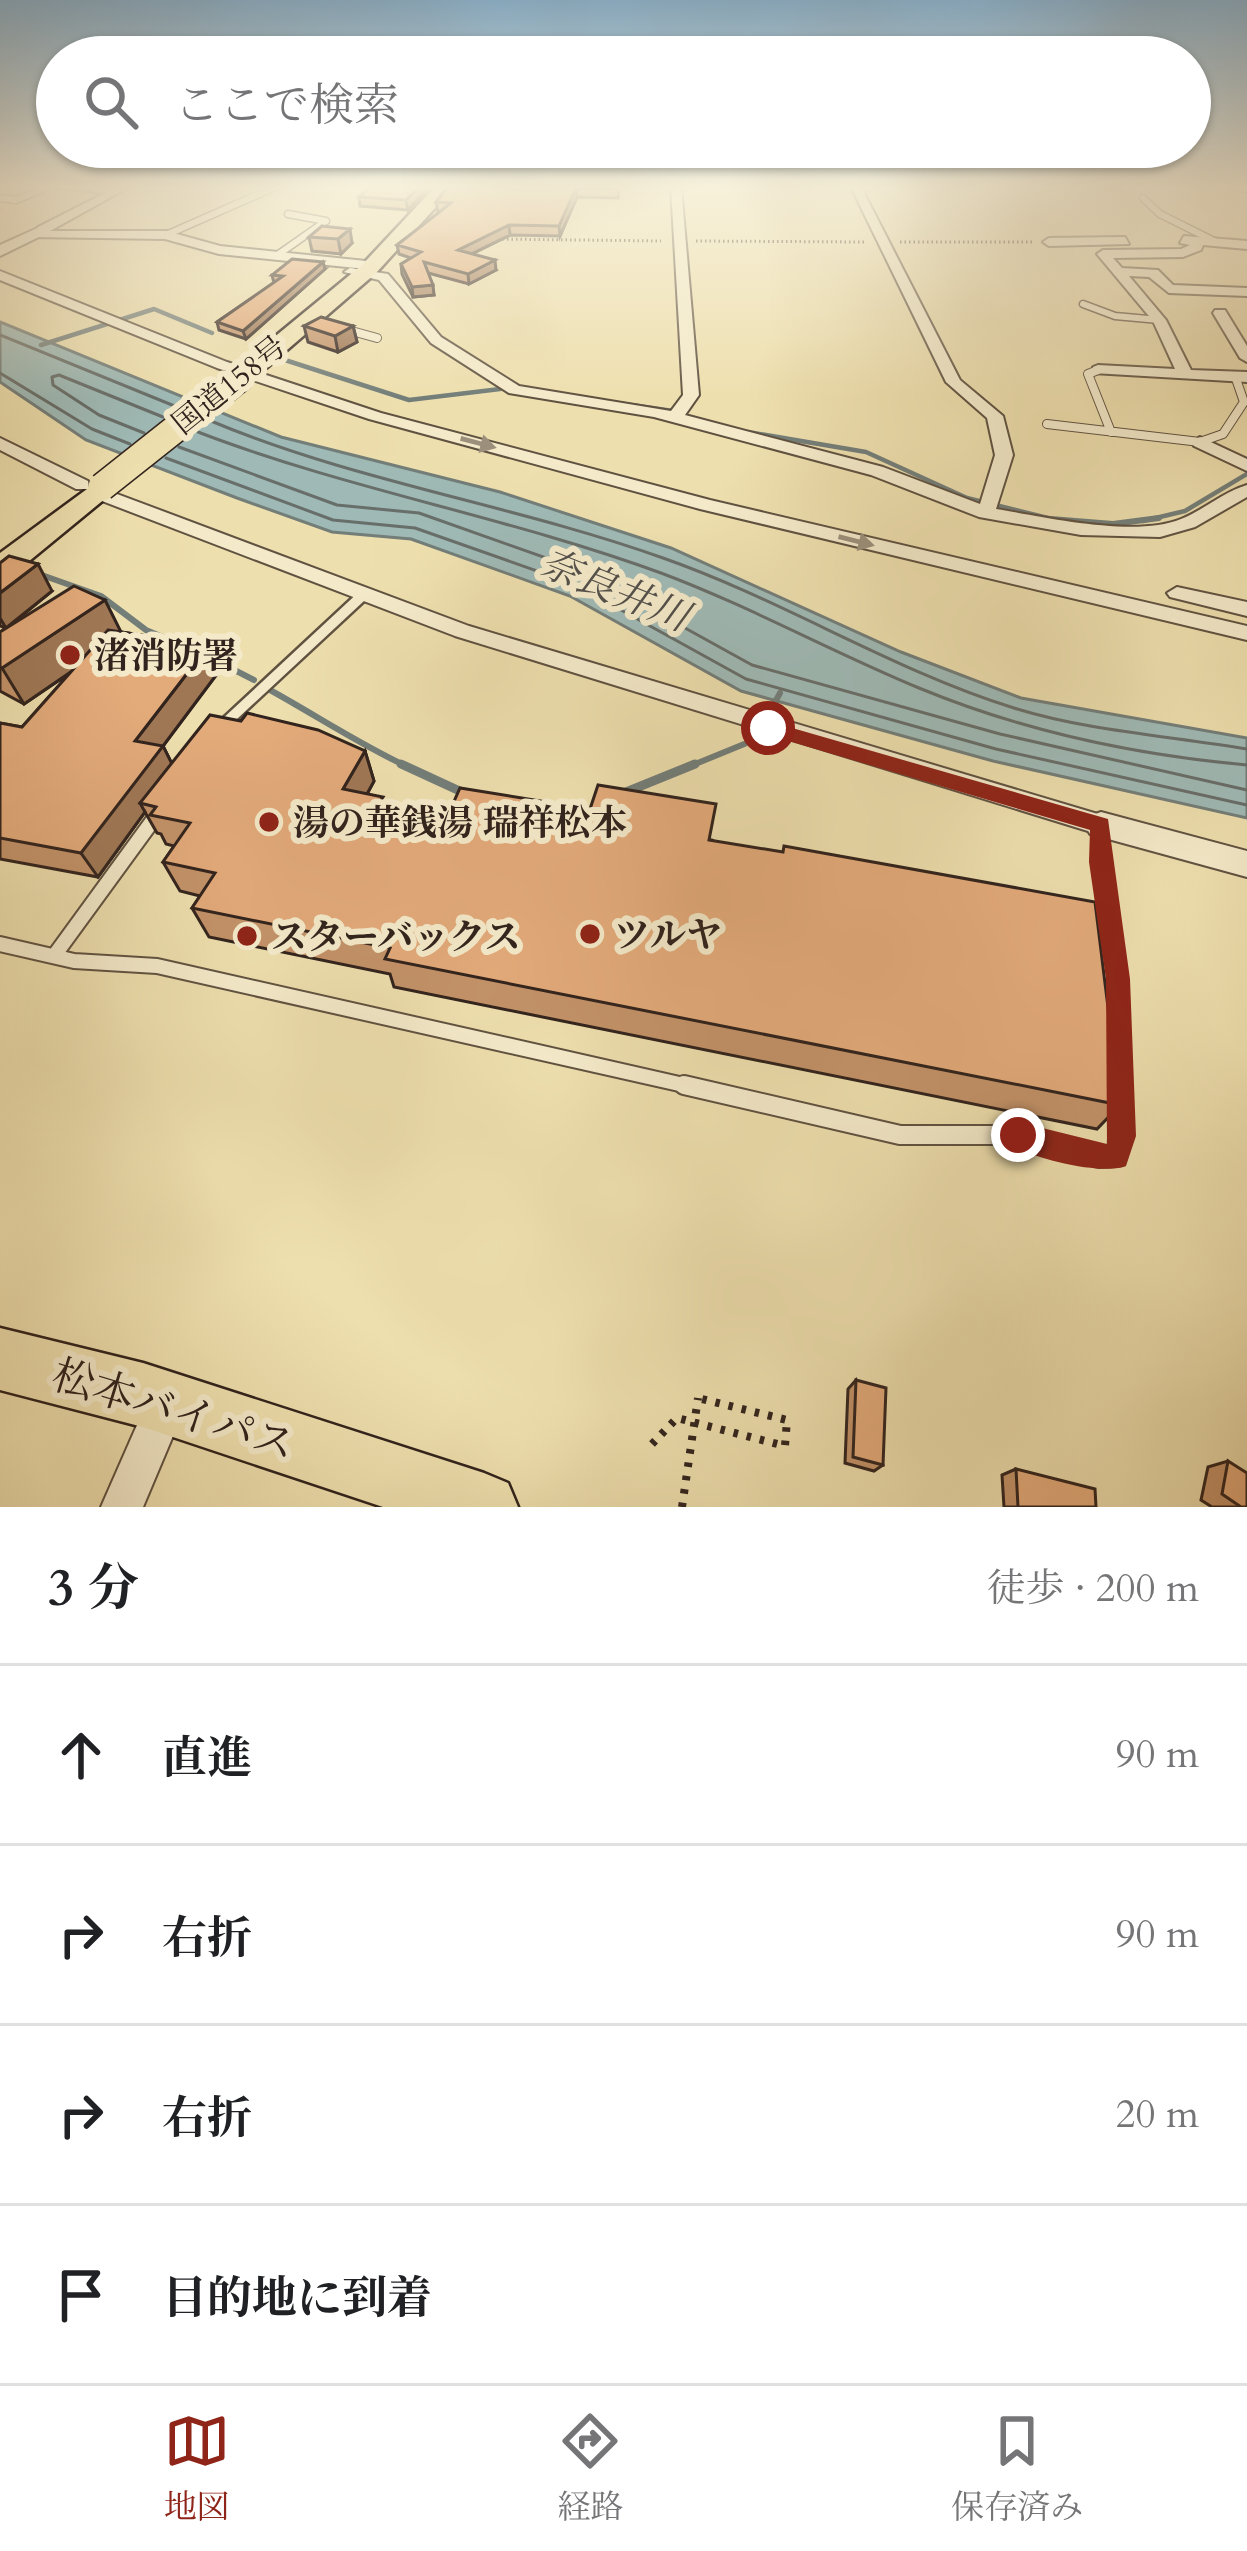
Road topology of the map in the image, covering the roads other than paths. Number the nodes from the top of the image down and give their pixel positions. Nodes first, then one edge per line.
1 (285, 257) edge
2 (372, 257) edge
3 (374, 257) edge
4 (678, 257) edge
5 (890, 257) edge
6 (1106, 257) edge
7 (1183, 257) edge
8 (1193, 266) dead end
9 (362, 269) junction
10 (1120, 272) junction
11 (0, 275) edge
12 (1209, 279) dead end
13 (1224, 291) junction
14 (1247, 292) edge
15 (1083, 304) dead end
16 (1220, 313) dead end
17 (104, 318) junction
18 (1159, 320) junction
19 (309, 321) junction
20 (377, 338) dead end
21 (1247, 358) edge
22 (1098, 370) joint
23 (237, 372) junction
24 (1185, 374) junction
25 (1241, 376) edge
26 (675, 418) junction
27 (1047, 424) dead end
28 (416, 426) junction
29 (1111, 432) junction
30 (1200, 442) junction
31 (0, 443) edge
32 (1247, 466) edge
33 (91, 486) junction
34 (1247, 490) edge
35 (986, 513) junction
36 (0, 549) edge
37 (0, 569) edge
38 (1177, 593) dead end
39 (363, 595) junction
40 (1247, 609) edge
41 (1247, 633) edge
42 (218, 732) edge
43 (163, 807) edge
44 (1101, 825) junction
45 (1247, 864) edge
46 (0, 944) edge
47 (54, 956) junction
48 (0, 1359) edge
49 (167, 1403) junction
50 (122, 1507) edge
51 (484, 1507) edge

1 - 9 street
2 - 9 highway, 国道158号
3 - 9 highway, 国道158号
4 - 26 street
5 - 35 street
6 - 10 street
7 - 8 street
9 - 19 highway, 国道158号
9 - 23 highway, 国道158号
9 - 26 street
10 - 13 street
10 - 18 street
11 - 17 street
12 - 13 street
13 - 14 street
15 - 18 lane
16 - 21 street
17 - 23 street
17 - 28 street
18 - 24 street
19 - 20 lane
19 - 23 highway, 国道158号
22 - 24 street
22 - 29 lane
23 - 28 street
23 - 33 highway, 国道158号, bridge
24 - 25 street
25 - 30 lane
26 - 35 street
27 - 29 lane
28 -> 41 street
29 - 30 lane
30 - 32 street
31 - 33 street
33 - 36 highway, 国道158号
33 - 37 highway, 国道158号
33 - 39 street
34 - 35 street
38 - 40 street
39 - 42 lane
39 - 44 street
43 - 47 lane
44 - 45 street
44 - 47 lane
46 - 47 lane
48 - 49 highway, 松本バイパス
49 - 50 street
49 - 51 highway, 松本バイパス

